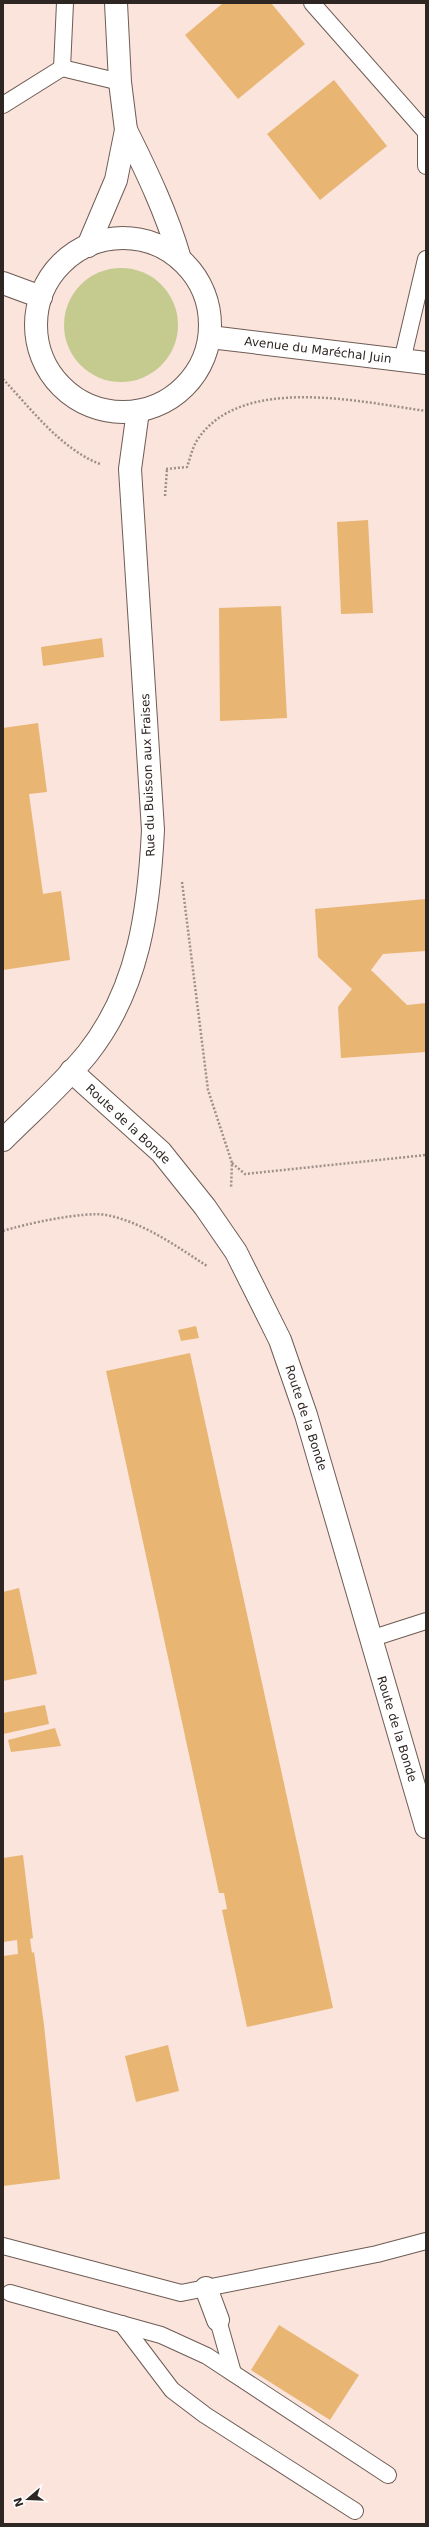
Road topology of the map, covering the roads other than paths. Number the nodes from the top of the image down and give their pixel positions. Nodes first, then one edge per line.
1 (65, 3) edge
2 (116, 3) edge
3 (312, 3) edge
4 (62, 68) junction
5 (120, 82) junction
6 (3, 105) edge
7 (425, 128) edge
8 (126, 130) junction
9 (426, 166) edge
10 (88, 246) junction
11 (180, 259) junction
12 (426, 259) edge
13 (3, 283) edge
14 (41, 297) junction
15 (210, 337) junction
16 (402, 361) junction
17 (426, 363) edge
18 (138, 412) junction
19 (71, 1071) junction
20 (3, 1140) edge
21 (426, 1621) edge
22 (370, 1639) junction
23 (426, 1827) edge
24 (426, 2241) edge
25 (3, 2246) edge
26 (206, 2288) junction
27 (10, 2293) dead end
28 (218, 2320) joint
29 (122, 2324) junction
30 (233, 2374) junction
31 (388, 2475) dead end
32 (355, 2511) dead end

1 - 4 lane
2 - 5 street
3 - 7 lane
4 - 5 lane
4 - 6 lane
5 - 8 street
7 - 9 lane
8 - 10 street
8 - 11 street
10 - 11 street
10 - 14 street
11 - 15 street
12 - 16 lane
13 - 14 street
14 - 18 street
15 - 16 street, Avenue du Maréchal Juin
15 - 18 street
16 - 17 street, Avenue du Maréchal Juin
18 - 19 street, Rue du Buisson aux Fraises
19 - 20 street, Rue du Buisson aux Fraises
19 - 22 street, Route de la Bonde
21 - 22 lane
22 - 23 street, Route de la Bonde
24 - 26 lane
25 - 26 lane
26 - 28 street
27 - 29 lane
28 - 30 lane
29 - 30 lane
29 - 32 lane
30 - 31 lane

